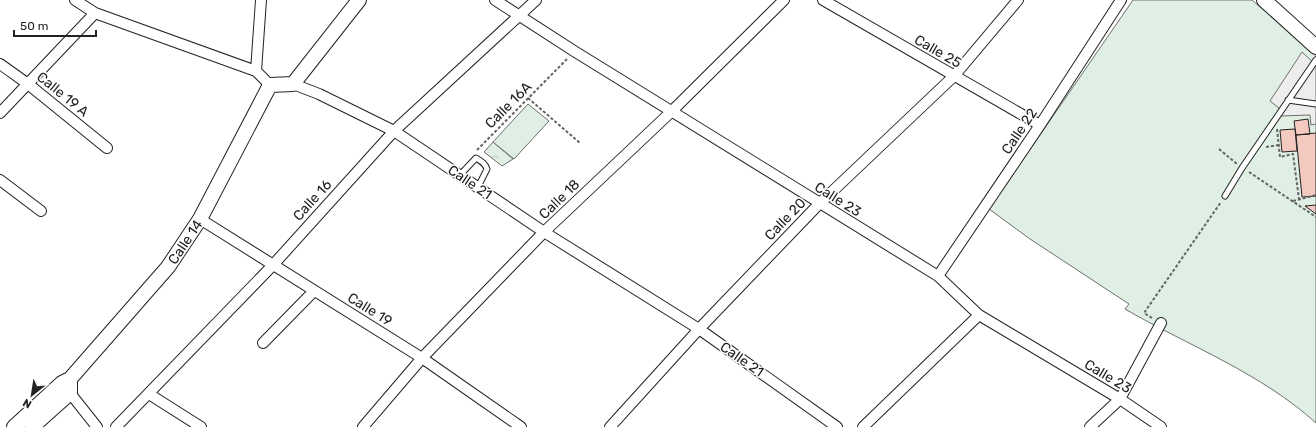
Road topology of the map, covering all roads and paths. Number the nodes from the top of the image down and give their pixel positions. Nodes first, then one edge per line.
1 (75, 0) edge
2 (261, 0) edge
3 (359, 0) edge
4 (495, 0) edge
5 (536, 0) edge
6 (784, 0) edge
7 (823, 0) edge
8 (1018, 0) edge
9 (1121, 0) edge
10 (1264, 0) edge
11 (95, 13) junction
12 (520, 16) junction
13 (1316, 47) edge
14 (574, 51) junction
15 (1316, 60) edge
16 (0, 64) edge
17 (256, 70) junction
18 (954, 76) junction
19 (28, 84) junction
20 (293, 84) junction
21 (270, 85) junction
22 (528, 98) junction
23 (1288, 100) junction
24 (1316, 104) edge
25 (672, 111) junction
26 (0, 114) edge
27 (1276, 118) junction
28 (1040, 125) junction
29 (394, 131) junction
30 (580, 143) dead end
31 (107, 148) dead end
32 (1219, 150) dead end
33 (472, 155) dead end
34 (1242, 168) junction
35 (460, 175) junction
36 (0, 180) edge
37 (478, 188) junction
38 (1316, 195) edge
39 (1225, 196) joint
40 (1299, 199) junction
41 (1293, 201) junction
42 (819, 204) junction
43 (41, 211) dead end
44 (1316, 217) edge
45 (200, 219) junction
46 (544, 232) junction
47 (273, 265) junction
48 (938, 276) junction
49 (314, 291) junction
50 (979, 315) junction
51 (1161, 323) joint
52 (699, 329) junction
53 (263, 343) dead end
54 (422, 358) junction
55 (67, 385) junction
56 (149, 394) junction
57 (1120, 399) junction
58 (14, 427) edge
59 (32, 427) edge
60 (98, 427) edge
61 (116, 427) edge
62 (201, 427) edge
63 (363, 427) edge
64 (521, 427) edge
65 (610, 427) edge
66 (838, 427) edge
67 (863, 427) edge
68 (1090, 427) edge
69 (1161, 427) edge

1 - 11 street
2 - 17 street
3 - 20 street
4 - 12 street, Calle 23
5 - 12 street, Calle 16
6 - 25 street, Calle 18
7 - 18 street, Calle 25
8 - 18 street, Calle 20
9 - 28 street, Calle 22
10 - 13 street
11 - 17 street
11 - 19 street
12 - 14 street, Calle 23
12 - 29 street, Calle 16
14 - 22 path, Calle 16A
14 - 25 street, Calle 23
15 - 23 lane
16 - 19 street, Calle 19 A
17 - 21 street
18 - 28 street, Calle 25
18 - 42 street, Calle 20
19 - 26 street
19 - 31 street, Calle 19 A
20 - 21 street, Calle 21
20 - 29 street, Calle 21
21 - 45 street, Calle 14
22 - 30 path
22 - 33 path, Calle 16A
23 - 24 lane
23 - 27 lane
25 - 42 street, Calle 23
25 - 46 street, Calle 18
27 - 34 lane
27 - 40 path
28 - 48 street, Calle 22
29 - 35 street, Calle 21
29 - 47 street, Calle 16
32 - 34 path
34 - 39 lane
34 - 41 path
35 - 37 street, Calle 21
35 - 37 lane
36 - 43 street
37 - 46 street, Calle 21
38 - 40 path
39 - 51 path
40 - 41 path
41 - 44 path
42 - 48 street, Calle 23
42 - 52 street, Calle 20
45 - 47 street, Calle 19
45 - 55 street, Calle 14
46 - 52 street, Calle 21
46 - 54 street, Calle 18
47 - 49 street, Calle 19
47 - 56 street, Calle 16
48 - 50 street, Calle 23
49 - 53 street
49 - 54 street, Calle 19
50 - 57 street, Calle 23
50 - 67 street
51 - 57 street
52 - 65 street, Calle 20
52 - 66 street, Calle 21
54 - 63 street, Calle 18
54 - 64 street, Calle 19
55 - 58 street
55 - 59 street
55 - 60 street
56 - 61 street, Calle 16
56 - 62 street
57 - 68 street
57 - 69 street, Calle 23

